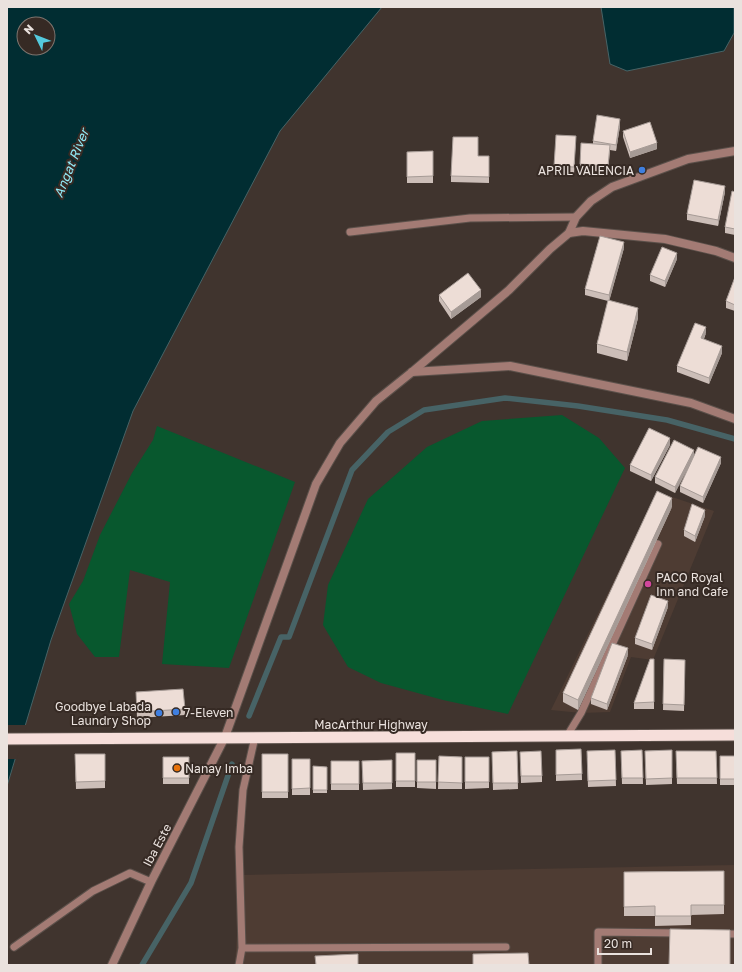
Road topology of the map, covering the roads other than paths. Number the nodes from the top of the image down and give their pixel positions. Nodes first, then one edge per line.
1 (735, 151) edge
2 (576, 217) junction
3 (350, 232) dead end
4 (569, 233) junction
5 (735, 258) edge
6 (412, 372) junction
7 (735, 419) edge
8 (658, 544) edge
9 (735, 735) edge
10 (567, 736) junction
11 (255, 737) junction
12 (225, 738) junction
13 (7, 739) edge
14 (151, 882) junction
15 (689, 934) edge
16 (712, 934) edge
17 (735, 934) edge
18 (14, 947) dead end
19 (506, 947) dead end
20 (242, 948) junction
21 (112, 965) edge
22 (239, 965) edge
23 (598, 965) edge

1 - 2 street
2 - 3 lane
2 - 4 street
4 - 5 street
4 - 6 street, Iba Este
6 - 7 street
6 - 12 street, Iba Este
8 - 10 lane
9 - 10 highway, MacArthur Highway
10 - 11 highway, MacArthur Highway
11 - 12 highway, MacArthur Highway
11 - 20 lane
12 - 13 highway, MacArthur Highway
12 - 14 street, Iba Este
14 - 18 lane
14 - 21 street, Iba Este
15 - 23 lane
16 - 17 lane
19 - 20 lane
20 - 22 lane

